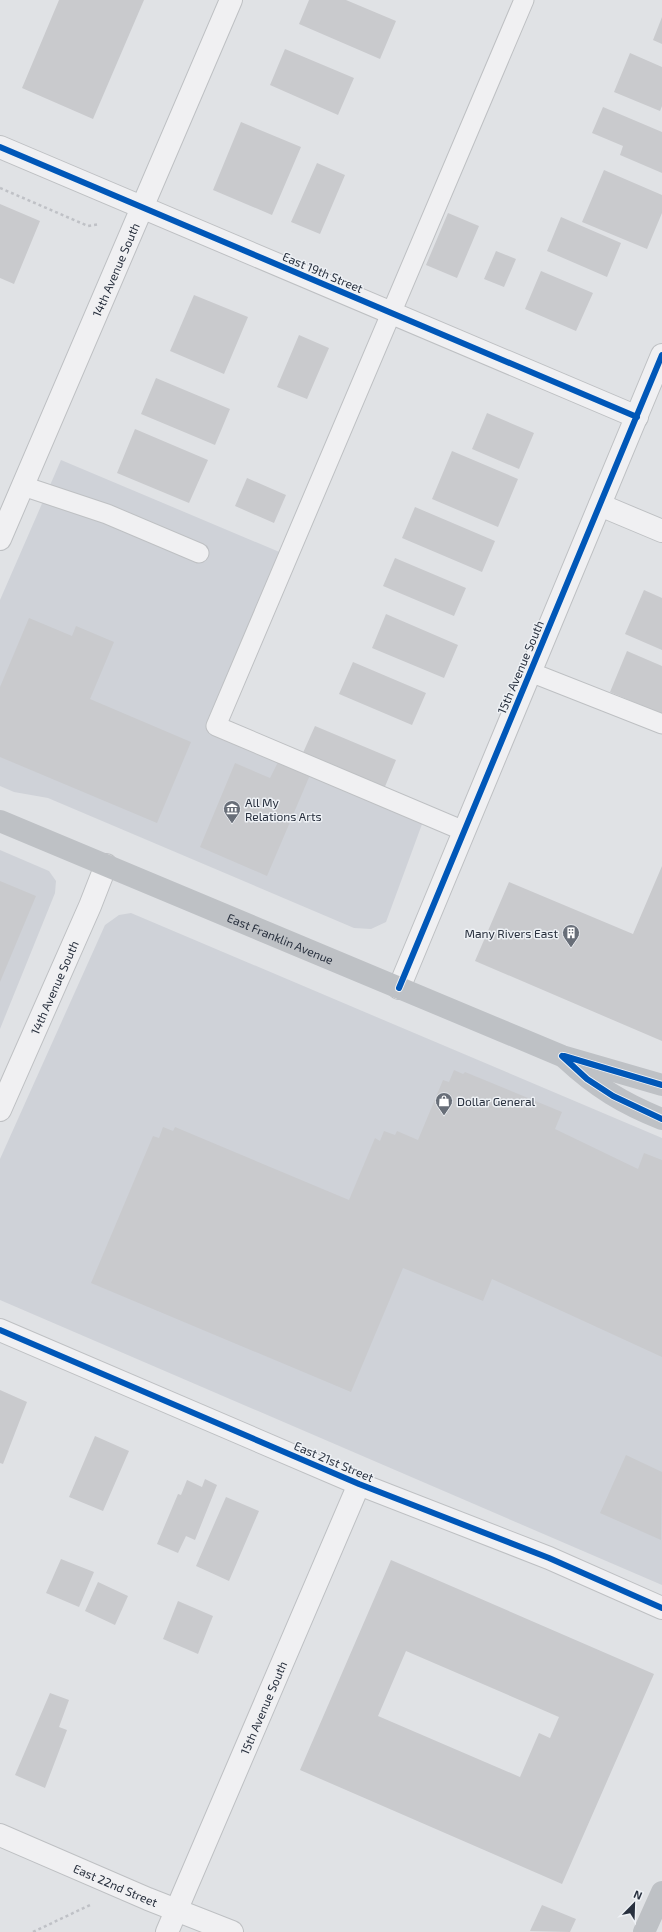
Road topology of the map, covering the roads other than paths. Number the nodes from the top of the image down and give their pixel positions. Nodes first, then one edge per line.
1 (231, 0) edge
2 (524, 0) edge
3 (0, 147) edge
4 (142, 207) junction
5 (392, 313) junction
6 (662, 356) edge
7 (637, 417) junction
8 (23, 486) junction
9 (600, 505) junction
10 (662, 531) edge
11 (0, 539) edge
12 (199, 553) dead end
13 (530, 672) junction
14 (662, 724) edge
15 (0, 820) edge
16 (464, 831) junction
17 (106, 865) junction
18 (399, 988) junction
19 (562, 1056) junction
20 (662, 1086) edge
21 (0, 1110) edge
22 (662, 1119) edge
23 (0, 1330) edge
24 (359, 1484) junction
25 (662, 1608) edge
26 (0, 1836) edge
27 (662, 1892) edge
28 (177, 1910) junction
29 (167, 1932) edge
30 (232, 1932) edge
31 (644, 1932) edge

1 - 4 street, 14th Avenue South
2 - 5 lane
3 - 4 street, East 19th Street
4 - 5 street, East 19th Street
4 - 8 street, 14th Avenue South
5 - 7 street, East 19th Street
5 - 16 lane
6 - 7 street, 15th Avenue South
7 - 9 street, 15th Avenue South
8 - 11 street, 14th Avenue South
8 - 12 lane
9 - 10 street
9 - 13 street, 15th Avenue South
13 - 14 lane
13 - 16 street, 15th Avenue South
15 - 17 main road, East Franklin Avenue
16 - 18 street, 15th Avenue South
17 - 18 main road, East Franklin Avenue
17 - 21 street, 14th Avenue South
18 - 19 main road, East Franklin Avenue
19 - 20 main road, East Franklin Avenue
19 - 22 main road, East Franklin Avenue
23 - 24 street, East 21st Street
24 - 25 street, East 21st Street
24 - 28 street, 15th Avenue South
26 - 28 street, East 22nd Street
27 - 31 main road
28 - 29 street, 15th Avenue South
28 - 30 street, East 22nd Street

